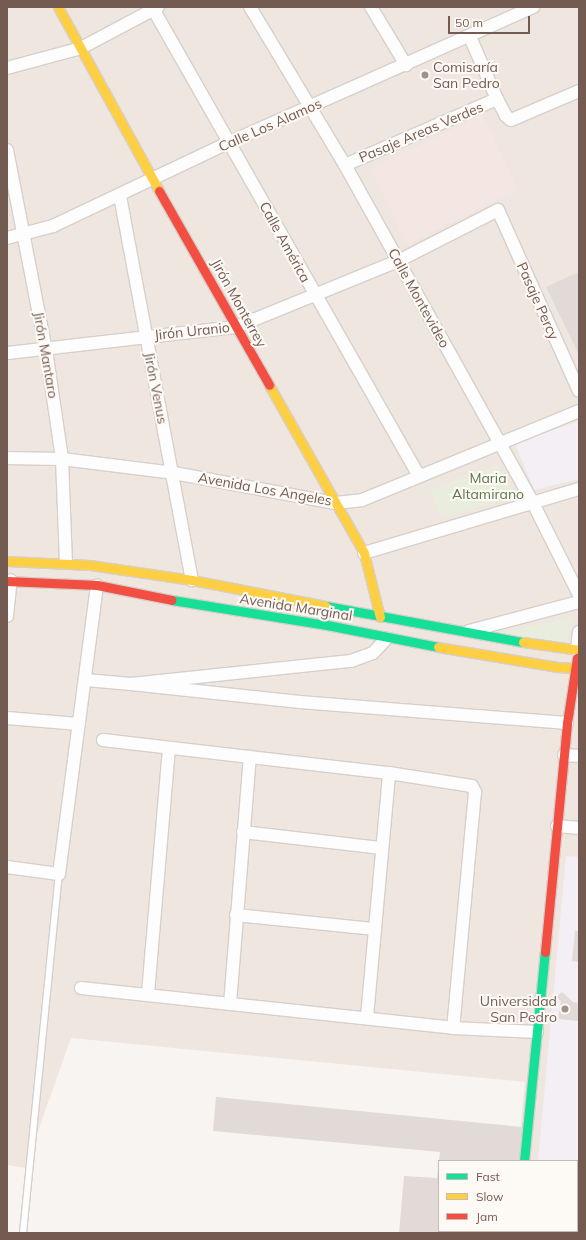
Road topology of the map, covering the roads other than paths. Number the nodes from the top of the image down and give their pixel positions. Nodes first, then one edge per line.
1 (58, 7) edge
2 (250, 7) edge
3 (371, 7) edge
4 (533, 7) edge
5 (154, 8) edge
6 (518, 11) edge
7 (470, 37) junction
8 (81, 48) junction
9 (406, 64) junction
10 (7, 68) edge
11 (579, 91) edge
12 (497, 99) junction
13 (312, 106) junction
14 (230, 142) junction
15 (7, 150) edge
16 (345, 165) junction
17 (152, 179) junction
18 (120, 196) junction
19 (498, 210) joint
20 (24, 235) junction
21 (7, 238) edge
22 (398, 261) junction
23 (314, 295) junction
24 (236, 327) junction
25 (146, 336) junction
26 (46, 350) junction
27 (7, 353) edge
28 (579, 391) edge
29 (579, 411) edge
30 (499, 442) junction
31 (7, 458) edge
32 (62, 459) junction
33 (174, 473) junction
34 (419, 476) junction
35 (579, 488) edge
36 (532, 501) junction
37 (335, 503) junction
38 (364, 554) junction
39 (7, 561) edge
40 (66, 562) junction
41 (192, 580) junction
42 (9, 581) edge
43 (97, 585) junction
44 (579, 595) edge
45 (579, 602) edge
46 (7, 616) edge
47 (380, 617) junction
48 (579, 632) edge
49 (464, 633) junction
50 (386, 639) junction
51 (578, 650) edge
52 (578, 668) edge
53 (86, 680) junction
54 (131, 684) junction
55 (575, 698) edge
56 (7, 718) edge
57 (567, 723) junction
58 (79, 724) junction
59 (102, 740) dead end
60 (168, 748) junction
61 (564, 755) junction
62 (579, 756) edge
63 (250, 757) junction
64 (389, 773) junction
65 (557, 826) junction
66 (579, 828) edge
67 (243, 832) junction
68 (382, 848) junction
69 (7, 867) edge
70 (59, 874) junction
71 (236, 915) junction
72 (375, 930) junction
73 (81, 988) dead end
74 (148, 993) junction
75 (230, 1004) junction
76 (367, 1017) junction
77 (453, 1028) junction
78 (537, 1032) junction
79 (524, 1160) edge
80 (24, 1233) edge

1 - 8 main road, Jirón Monterrey
2 - 13 street, Calle Montevideo
3 - 9 street
4 - 6 street, Calle Los Alamos
5 - 8 street
5 - 14 street, Calle América
6 - 7 street, Calle Los Alamos
7 - 9 street, Calle Los Alamos
7 - 12 street
8 - 10 street
8 - 17 main road, Jirón Monterrey
9 - 13 street, Calle Los Alamos
11 - 12 street
12 - 16 street, Pasaje Areas Verdes
13 - 14 street, Calle Los Alamos
13 - 16 street, Calle Montevideo
14 - 17 street, Calle Los Alamos
14 - 23 street, Calle América
15 - 20 street, Jirón Mantaro
16 - 22 street, Calle Montevideo
17 - 18 street, Calle Los Alamos
17 - 24 main road, Jirón Monterrey
18 - 20 street, Calle Los Alamos
18 - 25 street, Jirón Venus
19 - 22 street, Jirón Uranio
19 - 28 street, Pasaje Percy
20 - 21 street, Calle Los Alamos
20 - 26 street, Jirón Mantaro
22 - 23 street, Jirón Uranio
22 - 30 street, Calle Montevideo
23 - 24 street, Jirón Uranio
23 - 34 street, Calle América
24 - 25 street, Jirón Uranio
24 - 37 main road, Jirón Monterrey
25 - 26 street, Jirón Uranio
25 - 33 street, Jirón Venus
26 - 27 street, Jirón Uranio
26 - 32 street, Jirón Mantaro
29 - 30 street, Avenida Los Angeles
30 - 34 street, Avenida Los Angeles
30 - 36 street, Calle Montevideo
31 - 32 street, Avenida Los Angeles
32 - 33 street, Avenida Los Angeles
32 - 40 street, Jirón Mantaro
33 - 37 street, Avenida Los Angeles
33 - 41 street, Jirón Venus
34 - 37 street, Avenida Los Angeles
35 - 36 street
36 - 38 street
36 - 44 street, Calle Montevideo
37 - 38 main road, Jirón Monterrey
38 - 47 main road, Jirón Monterrey
39 - 40 main road, Avenida Marginal
40 - 41 main road, Avenida Marginal
41 - 47 main road, Avenida Marginal
42 - 43 main road, Avenida Marginal
42 - 46 street
43 - 50 main road, Avenida Marginal
43 - 53 street
45 - 49 street
47 - 49 main road, Avenida Marginal
48 - 51 street
49 - 51 main road, Avenida Marginal
50 - 52 main road, Avenida Marginal
50 - 54 street
51 - 52 main road
52 - 55 main road
53 - 54 street
53 - 58 street
54 - 57 street
55 - 57 main road
56 - 58 street
57 - 61 main road
58 - 70 street
59 - 60 street
60 - 63 street
60 - 74 street
61 - 62 street
61 - 65 main road
63 - 64 street
63 - 67 street
64 - 68 street
64 - 77 street
65 - 66 street
65 - 78 main road
67 - 68 street
67 - 71 street
68 - 72 street
69 - 70 street
70 - 80 lane
71 - 72 street
71 - 75 street
72 - 76 street
73 - 74 street
74 - 75 street
75 - 76 street
76 - 77 street
77 - 78 street
78 - 79 main road

